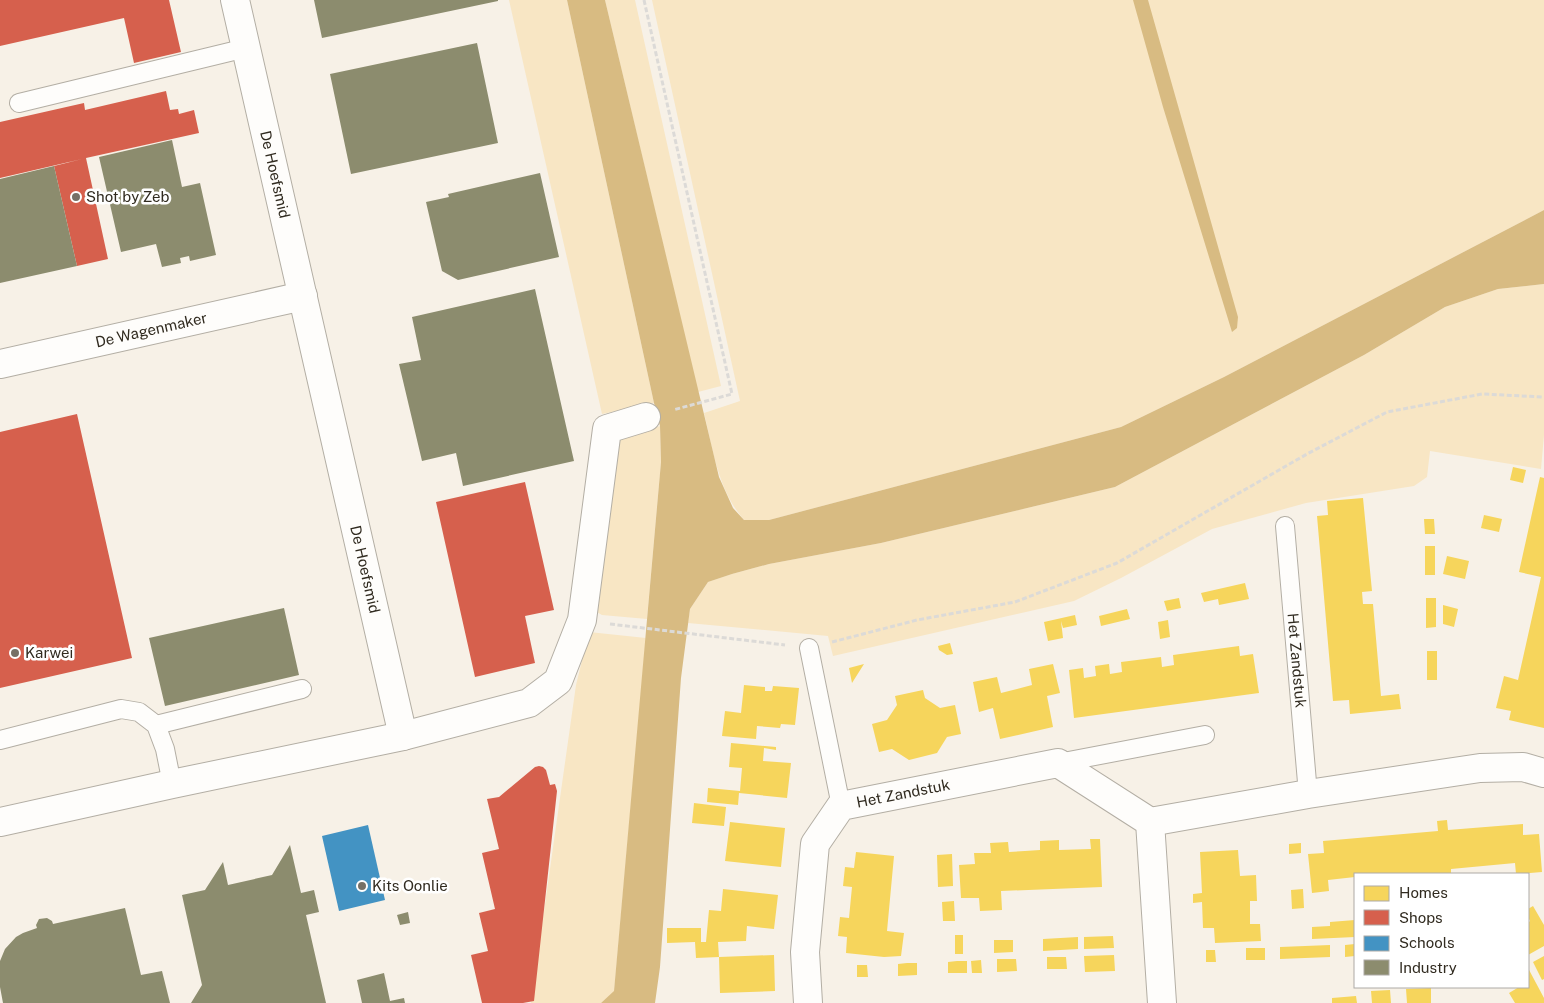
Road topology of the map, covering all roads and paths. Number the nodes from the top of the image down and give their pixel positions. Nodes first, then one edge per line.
1 (235, 0) edge
2 (644, 0) edge
3 (246, 48) junction
4 (19, 104) dead end
5 (303, 296) junction
6 (0, 364) edge
7 (1544, 397) edge
8 (646, 417) joint
9 (1285, 526) dead end
10 (643, 628) dead end
11 (809, 648) junction
12 (302, 689) dead end
13 (156, 725) junction
14 (1205, 735) dead end
15 (403, 736) junction
16 (0, 740) edge
17 (1058, 762) junction
18 (1544, 773) edge
19 (172, 784) junction
20 (1308, 794) junction
21 (841, 806) junction
22 (0, 822) edge
23 (1150, 822) junction
24 (808, 1003) edge
25 (1162, 1003) edge

1 - 3 street, De Hoefsmid
2 - 8 path
3 - 4 lane
3 - 5 street, De Hoefsmid
5 - 6 street, De Wagenmaker
5 - 15 street, De Hoefsmid
7 - 11 path
8 - 15 street
9 - 20 lane, Het Zandstuk
10 - 11 path
11 - 21 lane
12 - 13 lane
13 - 16 lane
13 - 19 lane
14 - 17 lane
15 - 19 street
17 - 21 street, Het Zandstuk
17 - 23 street
18 - 20 street
19 - 22 street
20 - 23 street
21 - 24 street, Het Zandstuk
23 - 25 street

